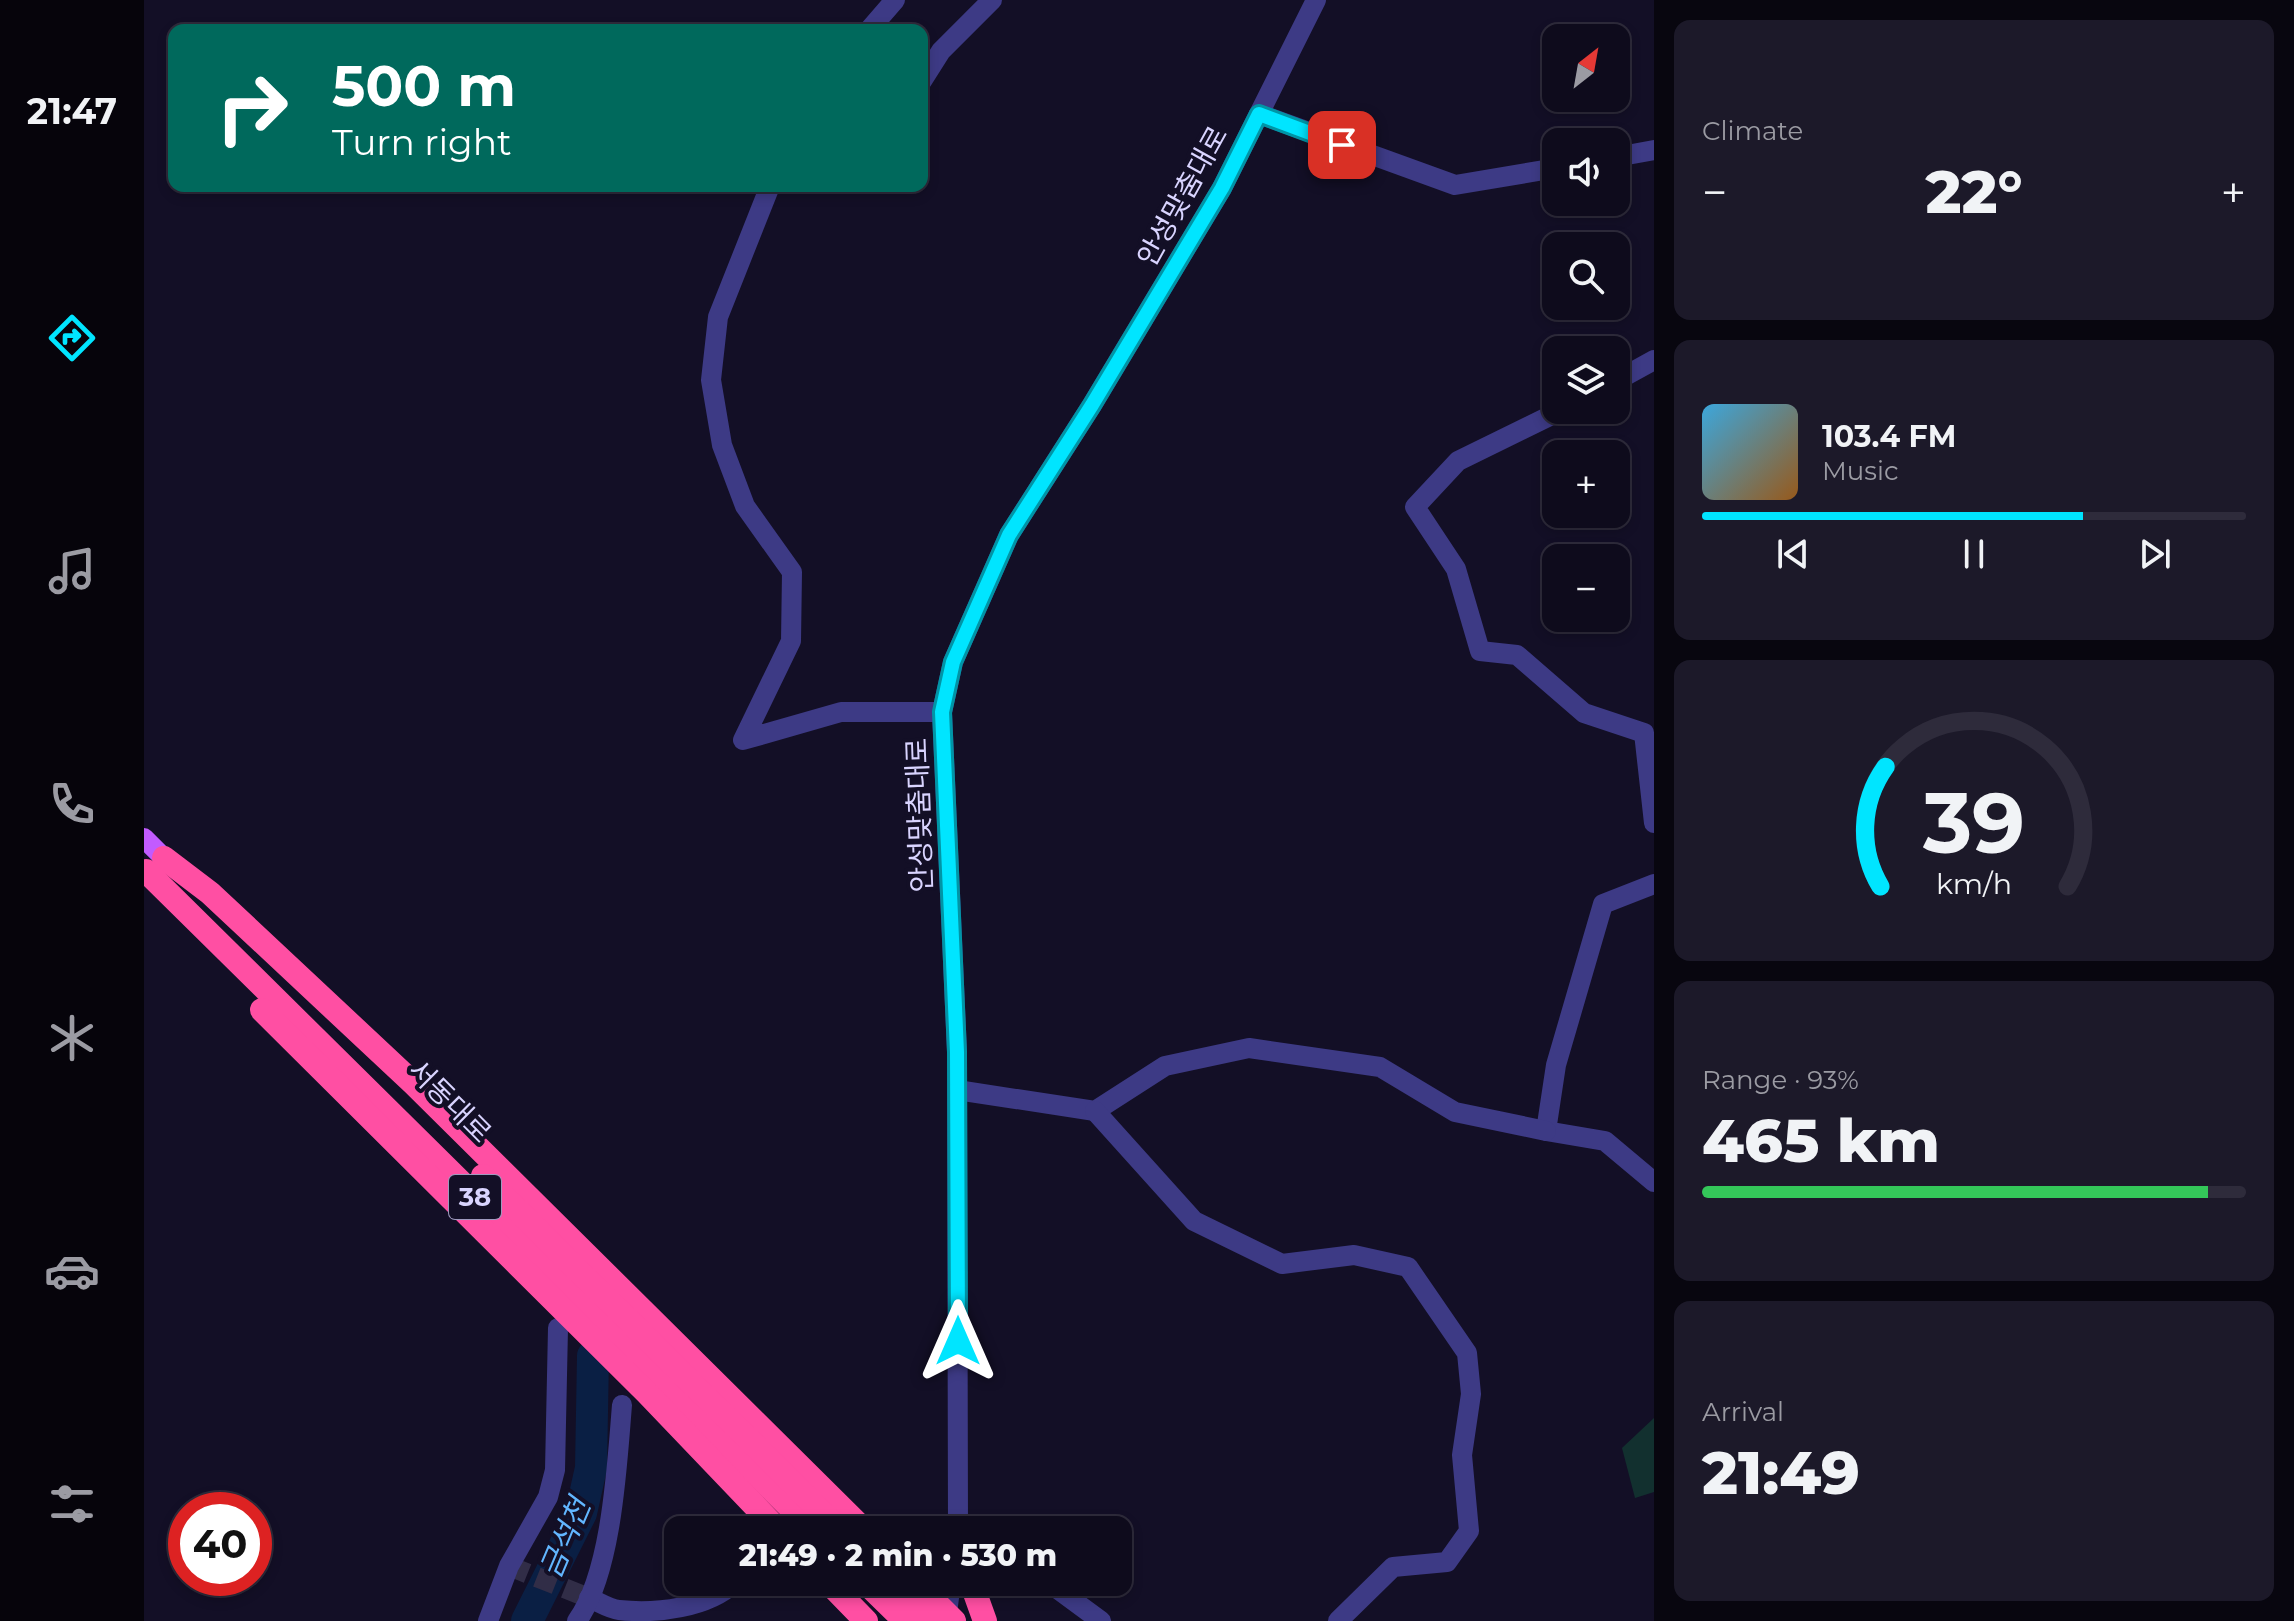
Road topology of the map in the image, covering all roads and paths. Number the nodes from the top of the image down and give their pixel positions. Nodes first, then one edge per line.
1 (895, 0) edge
2 (992, 0) edge
3 (1316, 0) edge
4 (874, 24) edge
5 (928, 72) edge
6 (1259, 114) junction
7 (1654, 150) edge
8 (1630, 154) edge
9 (1542, 170) edge
10 (768, 192) edge
11 (1654, 360) edge
12 (1630, 373) edge
13 (1542, 420) edge
14 (942, 712) junction
15 (1654, 823) edge
16 (144, 838) edge
17 (152, 866) edge
18 (1654, 884) edge
19 (957, 1090) junction
20 (1095, 1111) junction
21 (1546, 1131) junction
22 (1654, 1182) edge
23 (558, 1328) dead end
24 (622, 1405) dead end
25 (765, 1516) edge
26 (808, 1516) edge
27 (850, 1516) edge
28 (959, 1516) edge
29 (713, 1596) edge
30 (842, 1596) edge
31 (879, 1596) edge
32 (913, 1596) edge
33 (926, 1596) edge
34 (949, 1596) edge
35 (976, 1596) edge
36 (1067, 1596) edge
37 (589, 1598) junction
38 (866, 1619) edge
39 (945, 1619) edge
40 (488, 1621) edge
41 (577, 1621) edge
42 (905, 1621) edge
43 (985, 1621) edge
44 (1101, 1621) edge
45 (1338, 1621) edge

1 - 4 street
2 - 5 street
3 - 6 street, 안성맞춤대로
6 - 9 street
6 - 14 street, 안성맞춤대로
7 - 8 street
10 - 14 street
11 - 12 street
13 - 15 street
14 - 19 street, 안성맞춤대로
16 - 17 main road, 서동대로 / 38
17 - 25 highway
17 - 26 highway, 서동대로 / 38
17 - 27 highway
18 - 21 street
19 - 20 street
19 - 28 street, 안성맞춤대로
20 - 21 street
20 - 45 street
21 - 22 street
23 - 40 street
24 - 37 street
29 - 37 street
30 - 38 highway
31 - 42 highway
32 - 39 highway
33 - 39 highway
34 - 39 street
35 - 43 highway
36 - 44 street
37 - 41 street

